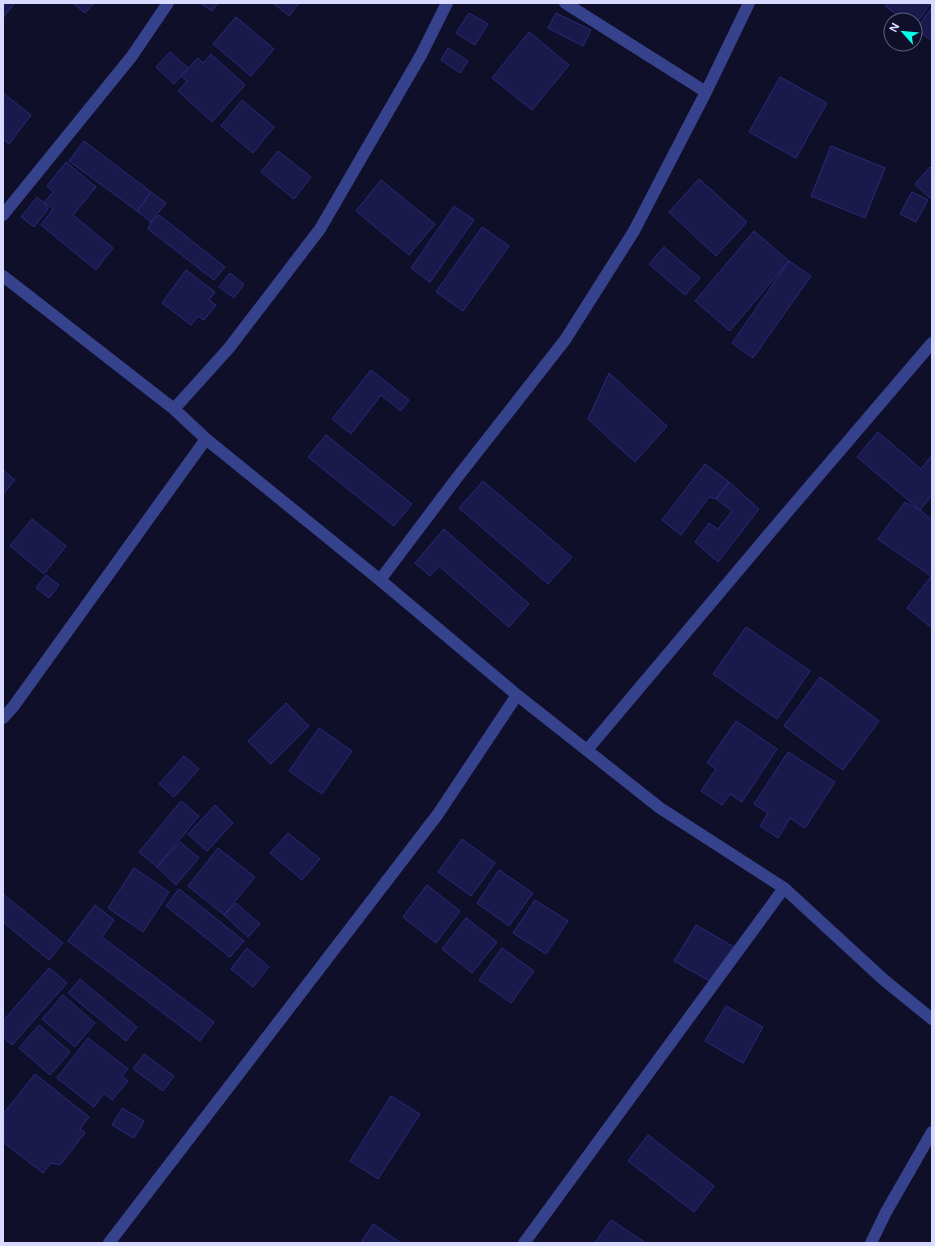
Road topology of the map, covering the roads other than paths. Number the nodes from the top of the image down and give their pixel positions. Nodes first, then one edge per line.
1 (168, 3) edge
2 (447, 3) edge
3 (565, 3) edge
4 (749, 3) edge
5 (706, 92) junction
6 (3, 215) edge
7 (3, 276) edge
8 (932, 343) edge
9 (174, 409) junction
10 (206, 438) junction
11 (380, 580) junction
12 (517, 695) junction
13 (3, 718) edge
14 (587, 750) junction
15 (784, 888) junction
16 (932, 1019) edge
17 (932, 1132) edge
18 (109, 1243) edge
19 (524, 1243) edge
20 (871, 1243) edge

1 - 6 street
2 - 9 street
3 - 5 street
4 - 5 street
5 - 11 street
7 - 9 street
8 - 14 street
9 - 10 street
10 - 11 street
10 - 13 street
11 - 12 street
12 - 14 street
12 - 18 street
14 - 15 street
15 - 16 street
15 - 19 street
17 - 20 street

